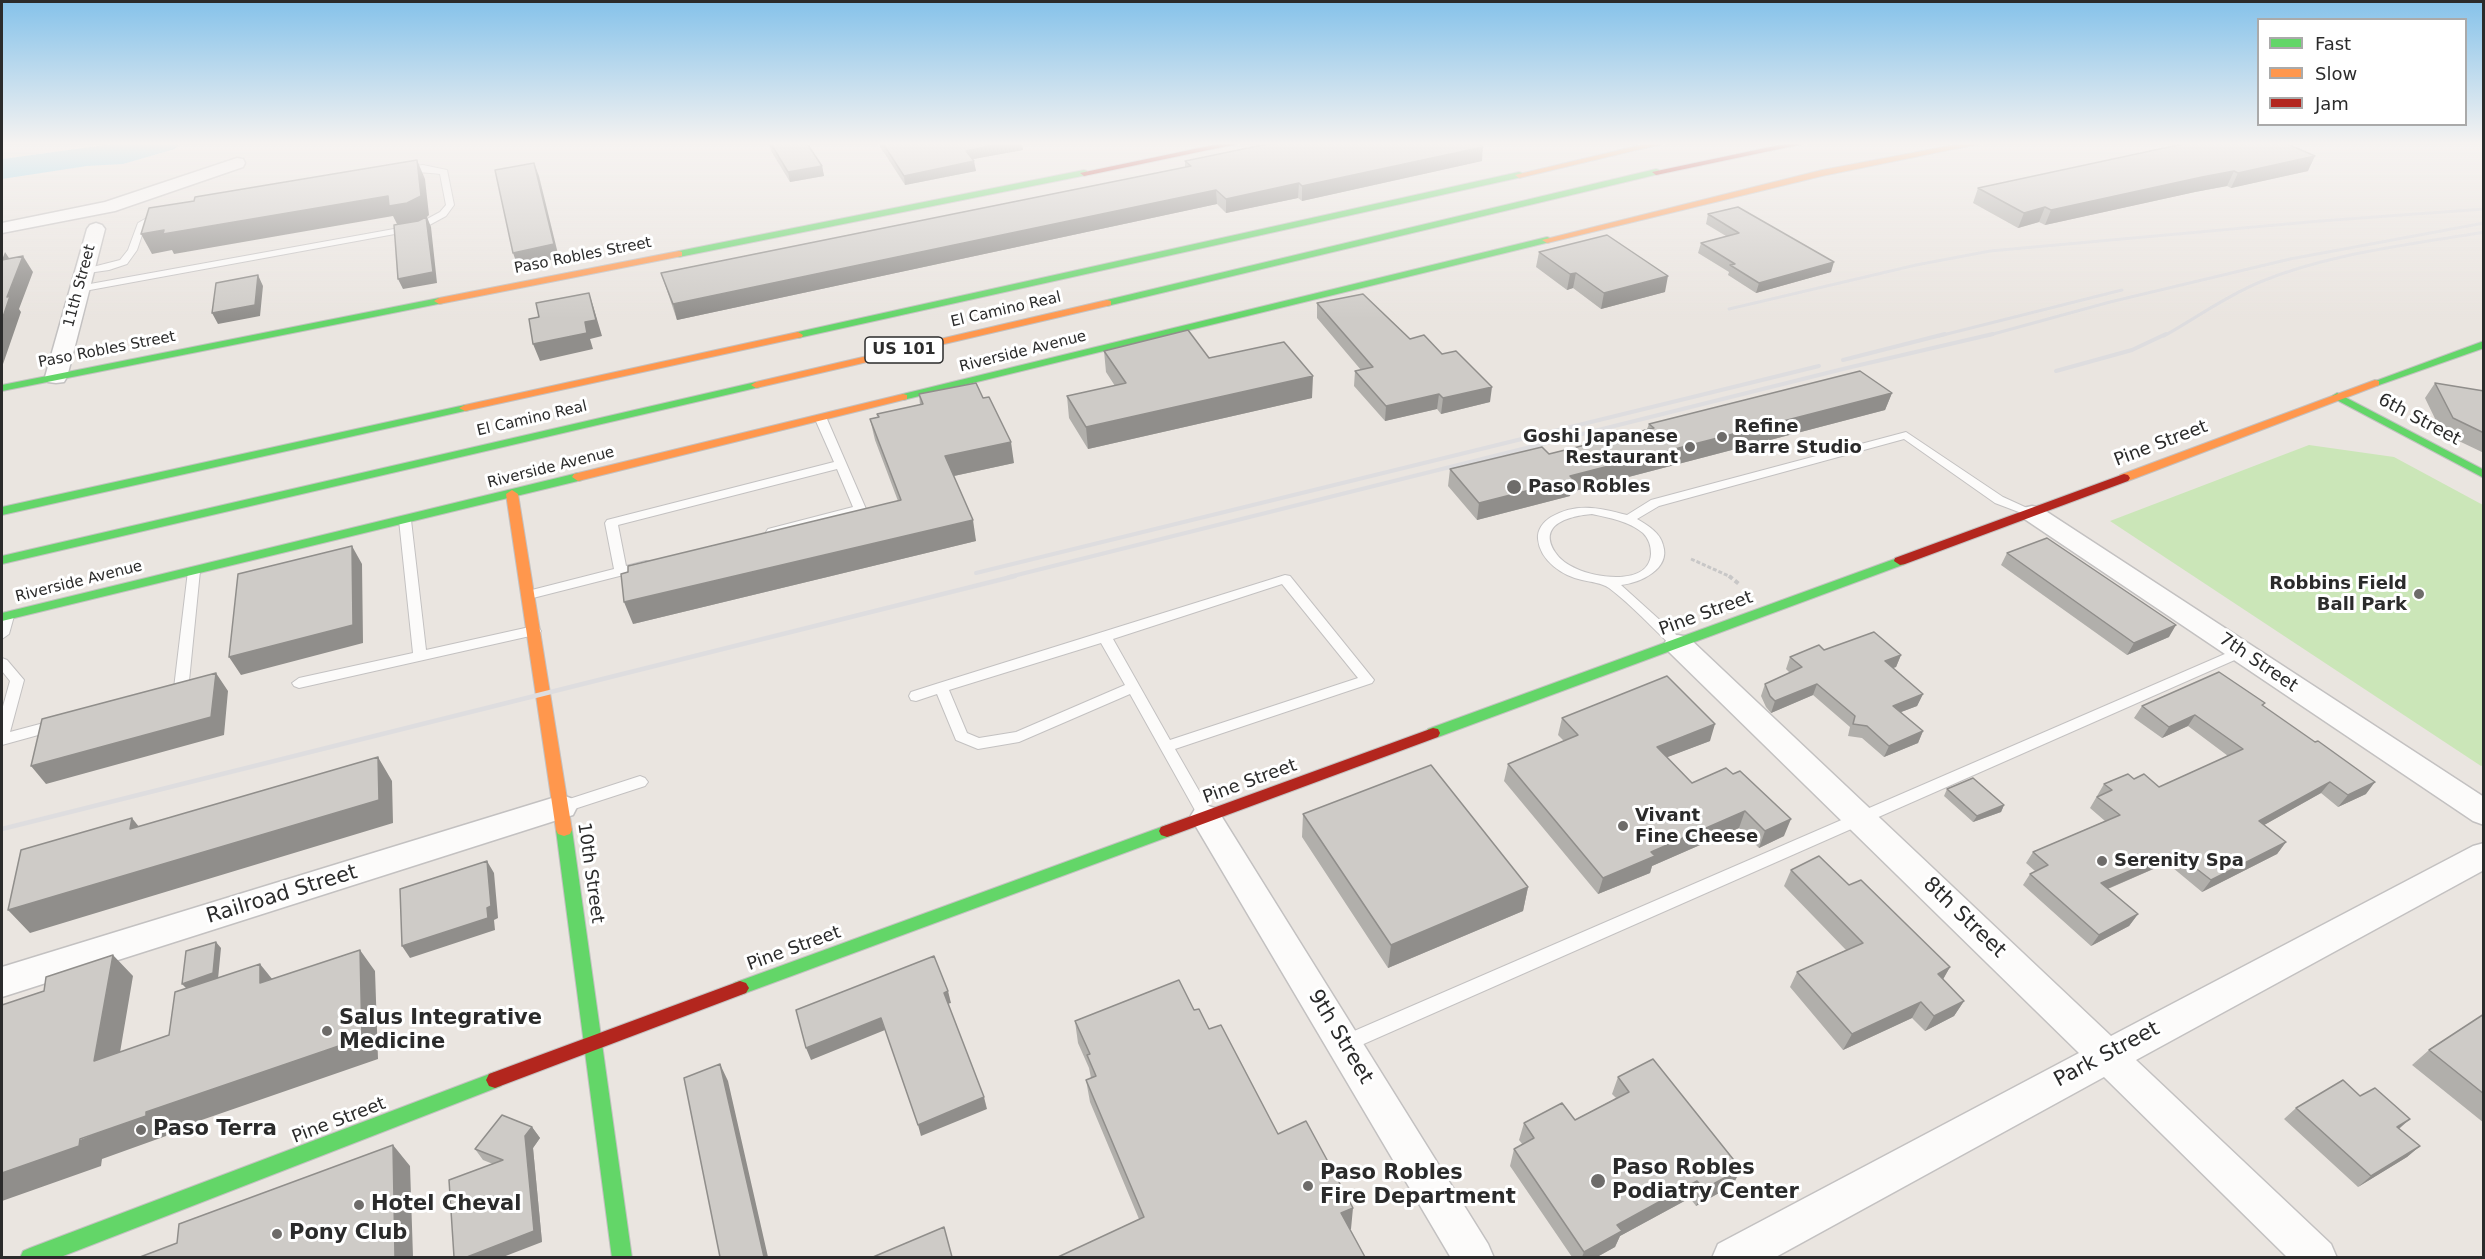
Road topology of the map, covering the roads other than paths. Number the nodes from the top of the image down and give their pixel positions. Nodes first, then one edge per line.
1 (127, 201) edge
2 (449, 201) edge
3 (945, 201) edge
4 (1401, 201) edge
5 (1536, 201) edge
6 (1709, 201) edge
7 (171, 211) edge
8 (2, 228) edge
9 (96, 229) dead end
10 (82, 281) junction
11 (2484, 344) edge
12 (56, 377) junction
13 (2, 388) edge
14 (2337, 396) junction
15 (821, 418) junction
16 (841, 464) junction
17 (2484, 475) edge
18 (512, 494) junction
19 (2, 511) edge
20 (2031, 513) junction
21 (1630, 518) junction
22 (405, 520) junction
23 (758, 535) edge
24 (2, 560) edge
25 (655, 562) edge
26 (194, 571) junction
27 (621, 571) junction
28 (1609, 581) junction
29 (529, 595) junction
30 (4, 616) edge
31 (535, 631) junction
32 (2, 634) edge
33 (1105, 637) junction
34 (1678, 644) junction
35 (2241, 652) junction
36 (420, 656) junction
37 (2, 663) edge
38 (299, 682) dead end
39 (941, 687) junction
40 (1133, 687) junction
41 (916, 696) dead end
42 (159, 697) edge
43 (69, 721) edge
44 (2, 738) edge
45 (1167, 746) junction
46 (640, 782) dead end
47 (562, 807) junction
48 (2484, 813) edge
49 (1206, 817) junction
50 (1860, 819) junction
51 (2484, 855) edge
52 (2, 982) edge
53 (596, 1041) junction
54 (1344, 1044) junction
55 (2107, 1056) junction
56 (193, 1196) junction
57 (192, 1216) dead end
58 (30, 1257) edge
59 (622, 1257) edge
60 (1474, 1257) edge
61 (1732, 1257) edge
62 (2317, 1257) edge

1 - 8 street
2 - 10 lane
3 - 12 main road, Paso Robles Street
4 - 19 main road, El Camino Real / US 101
5 - 24 main road, El Camino Real / US 101
6 - 15 main road, Riverside Avenue
7 - 10 lane
9 - 10 street, 11th Street
10 - 12 street, 11th Street
11 - 14 main road, Pine Street
12 - 13 main road, Paso Robles Street
14 - 17 main road, 6th Street
14 - 20 main road, Pine Street
15 - 16 lane
15 - 18 main road, Riverside Avenue
16 - 23 lane
16 - 27 lane
18 - 22 main road, Riverside Avenue
18 - 29 main road, 10th Street
20 - 21 lane
20 - 34 main road, Pine Street
20 - 35 street, 7th Street
21 - 28 lane
21 - 28 lane
22 - 26 main road, Riverside Avenue
22 - 36 lane
25 - 27 lane
26 - 30 main road, Riverside Avenue
26 - 42 lane
27 - 29 lane
28 - 34 lane, 8th Street
29 - 31 main road, 10th Street
30 - 32 lane
31 - 36 lane
31 - 47 main road, 10th Street
33 - 39 lane
33 - 40 lane
33 - 45 lane
34 - 49 main road, Pine Street
34 - 50 street, 8th Street
35 - 48 street, 7th Street
35 - 50 lane
36 - 38 lane
37 - 44 lane
39 - 40 lane
39 - 41 lane
40 - 45 lane
43 - 44 lane
45 - 49 lane
46 - 47 lane
47 - 52 street, Railroad Street
47 - 53 main road, 10th Street
49 - 53 main road, Pine Street
49 - 54 street, 9th Street
50 - 54 lane
50 - 55 street, 8th Street
51 - 55 street, Park Street
53 - 56 main road, Pine Street
53 - 59 main road, 10th Street
54 - 60 street, 9th Street
55 - 61 street, Park Street
55 - 62 street, 8th Street
56 - 57 lane
56 - 58 main road, Pine Street

